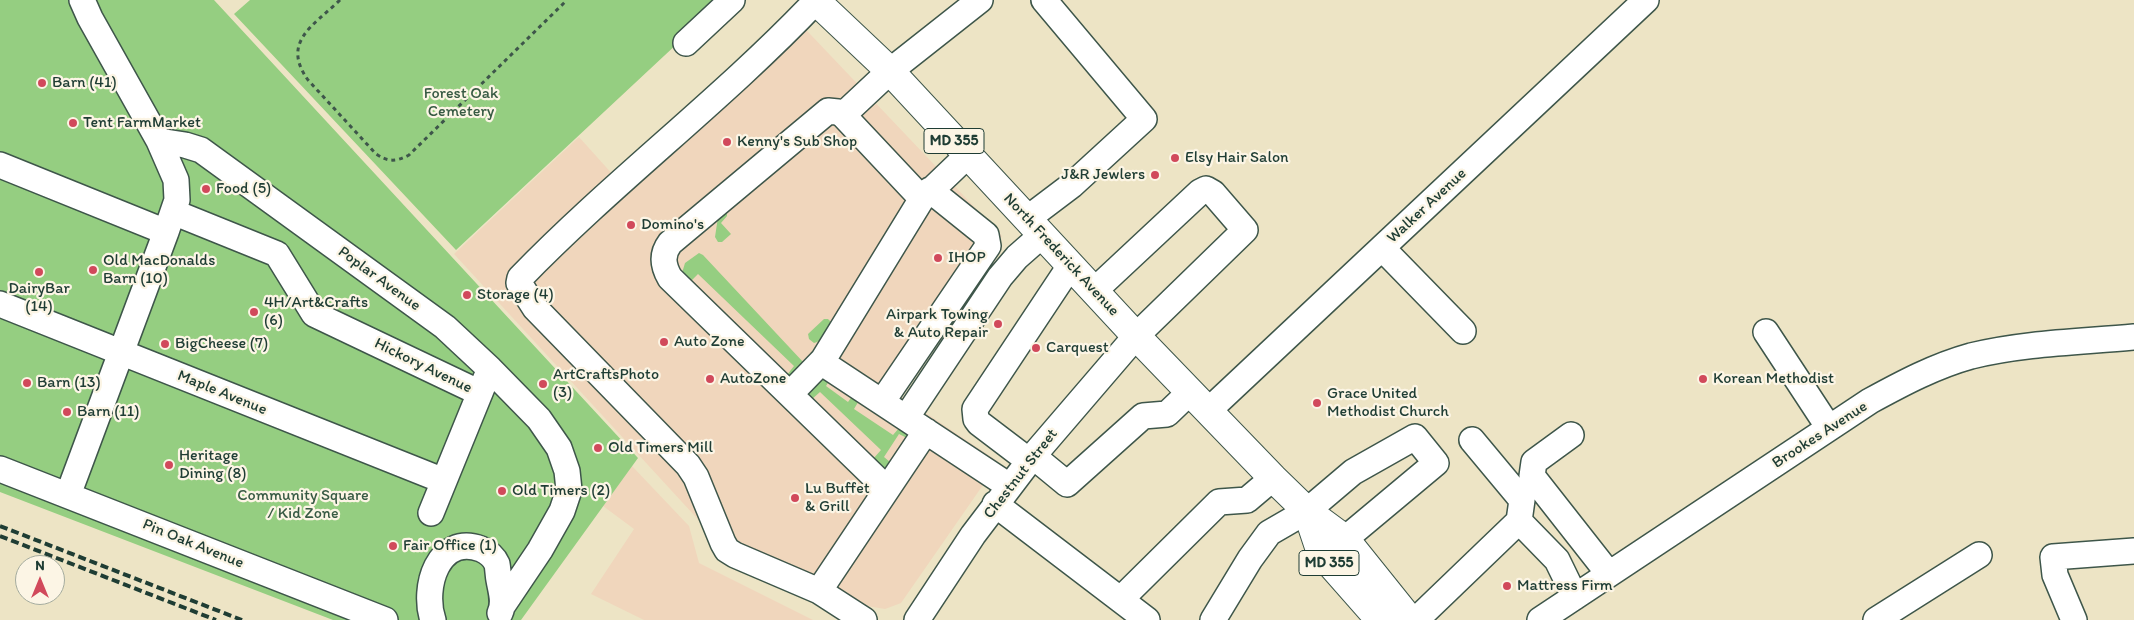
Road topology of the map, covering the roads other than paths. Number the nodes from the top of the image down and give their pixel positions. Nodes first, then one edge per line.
1 (82, 0) edge
2 (732, 0) edge
3 (815, 0) edge
4 (980, 0) edge
5 (1044, 0) edge
6 (1646, 0) edge
7 (686, 43) dead end
8 (890, 71) junction
9 (843, 115) junction
10 (159, 141) junction
11 (968, 155) junction
12 (0, 165) edge
13 (926, 195) junction
14 (169, 222) junction
15 (1035, 227) junction
16 (1382, 248) junction
17 (1070, 266) junction
18 (1094, 291) junction
19 (0, 304) edge
20 (1463, 331) dead end
21 (1766, 332) dead end
22 (1136, 336) junction
23 (2134, 337) edge
24 (122, 353) junction
25 (821, 362) junction
26 (490, 369) junction
27 (480, 393) junction
28 (790, 394) junction
29 (882, 402) junction
30 (1199, 402) junction
31 (916, 424) junction
32 (1829, 428) junction
33 (1571, 435) dead end
34 (1472, 440) dead end
35 (1031, 458) junction
36 (0, 469) edge
37 (1272, 478) junction
38 (444, 481) junction
39 (887, 489) junction
40 (68, 495) junction
41 (1002, 496) junction
42 (1306, 511) junction
43 (431, 513) dead end
44 (1519, 521) junction
45 (1346, 539) junction
46 (2134, 551) edge
47 (1979, 555) dead end
48 (1609, 574) junction
49 (819, 591) junction
50 (1575, 597) junction
51 (1120, 599) junction
52 (500, 612) edge
53 (1368, 615) edge
54 (1550, 617) edge
55 (385, 620) edge
56 (433, 620) edge
57 (864, 620) edge
58 (917, 620) edge
59 (1147, 620) edge
60 (1213, 620) edge
61 (1410, 620) edge
62 (1416, 620) edge
63 (1876, 620) edge
64 (2074, 620) edge

1 - 10 street
2 - 7 street
3 - 8 main road, North Frederick Avenue / MD 355
3 - 49 street
4 - 8 street
5 - 15 street
6 - 16 street, Walker Avenue
8 - 9 street
8 - 11 main road, North Frederick Avenue / MD 355
9 - 13 street
9 - 28 street
10 - 14 street
10 - 26 street, Poplar Avenue
11 - 13 street
11 - 15 main road, North Frederick Avenue / MD 355
12 - 14 street, Hickory Avenue
13 - 25 street
13 - 29 street
14 - 24 street
14 - 27 street, Hickory Avenue
15 - 17 main road, North Frederick Avenue / MD 355
15 - 31 street
16 - 20 street
16 - 30 street, Walker Avenue
17 - 18 main road, North Frederick Avenue / MD 355
17 - 35 street
18 - 22 main road, North Frederick Avenue / MD 355
18 - 22 street, Chestnut Street
19 - 24 street, Maple Avenue
21 - 32 street
22 - 30 main road, North Frederick Avenue / MD 355
22 - 35 street, Chestnut Street
23 - 32 street, Brookes Avenue
24 - 38 street, Maple Avenue
24 - 40 street
25 - 28 street
25 - 29 street
26 - 27 street
26 - 52 street, Poplar Avenue
27 - 38 street
28 - 39 street
29 - 31 street
30 - 35 street, Walker Avenue
30 - 37 main road, North Frederick Avenue / MD 355
31 - 39 street
31 - 41 street
32 - 48 street, Brookes Avenue
33 - 48 street
34 - 44 street
35 - 41 street, Chestnut Street
36 - 40 street, Pin Oak Avenue
37 - 42 main road, North Frederick Avenue / MD 355
37 - 51 street
38 - 43 street
39 - 49 street
40 - 55 street, Pin Oak Avenue
41 - 51 street
41 - 58 street, Chestnut Street
42 - 45 main road, North Frederick Avenue / MD 355
42 - 45 street
42 - 53 main road, North Frederick Avenue / MD 355
42 - 60 street
44 - 50 street
44 - 62 street
45 - 61 main road, North Frederick Avenue / MD 355
46 - 64 street
47 - 63 street
48 - 50 street, Brookes Avenue
49 - 57 street
50 - 54 street, Brookes Avenue
51 - 59 street
52 - 56 street

